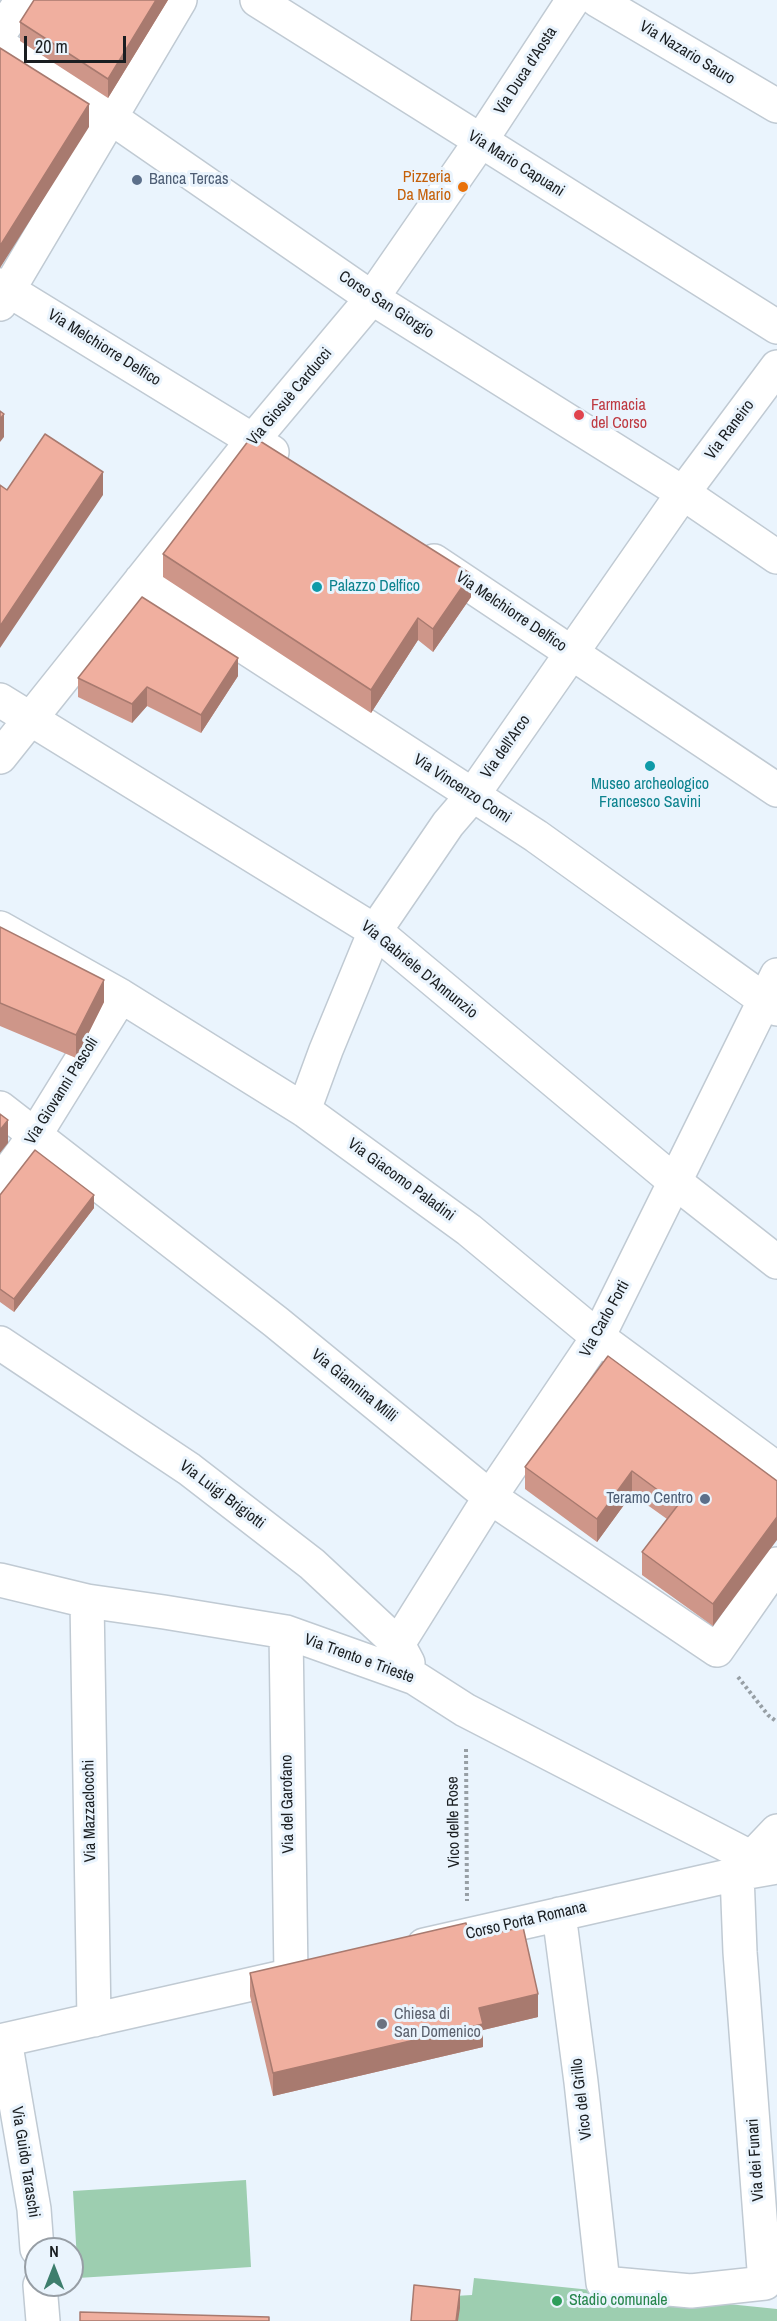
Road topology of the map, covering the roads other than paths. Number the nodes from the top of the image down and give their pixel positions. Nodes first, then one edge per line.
1 (22, 0) edge
2 (180, 0) edge
3 (257, 0) edge
4 (573, 0) edge
5 (597, 0) edge
6 (0, 33) edge
7 (0, 45) edge
8 (777, 106) edge
9 (110, 117) junction
10 (480, 142) junction
11 (3, 293) edge
12 (372, 298) junction
13 (777, 327) edge
14 (777, 367) edge
15 (253, 440) junction
16 (292, 466) edge
17 (683, 493) junction
18 (408, 543) edge
19 (777, 557) edge
20 (141, 580) junction
21 (573, 654) junction
22 (0, 699) edge
23 (29, 718) junction
24 (0, 757) edge
25 (777, 790) edge
26 (472, 796) junction
27 (0, 928) edge
28 (375, 931) junction
29 (773, 994) edge
30 (121, 996) junction
31 (0, 1108) edge
32 (304, 1110) junction
33 (35, 1135) junction
34 (674, 1181) junction
35 (0, 1183) edge
36 (777, 1262) edge
37 (598, 1337) junction
38 (0, 1343) edge
39 (777, 1469) edge
40 (490, 1497) junction
41 (777, 1563) edge
42 (0, 1580) edge
43 (87, 1601) junction
44 (286, 1632) junction
45 (398, 1644) junction
46 (415, 1678) junction
47 (777, 1831) edge
48 (755, 1866) edge
49 (559, 1914) junction
50 (390, 1953) edge
51 (324, 1968) edge
52 (291, 1976) junction
53 (94, 2020) junction
54 (2, 2041) edge
55 (36, 2237) edge
56 (603, 2283) joint
57 (41, 2297) edge
58 (43, 2321) edge

1 - 6 street
2 - 9 street
3 - 10 street, Via Mario Capuani
4 - 10 street, Via Duca d'Aosta
5 - 8 street, Via Nazario Sauro
7 - 9 street, Corso San Giorgio
9 - 11 street
9 - 12 street, Corso San Giorgio
10 - 12 street, Via Giosuè Carducci
10 - 13 street, Via Mario Capuani
11 - 15 street, Via Melchiorre Delfico
12 - 15 street, Via Giosuè Carducci
12 - 17 street, Corso San Giorgio
14 - 17 street, Via Raneiro
15 - 16 street, Via Melchiorre Delfico
15 - 20 street, Via Giosuè Carducci
17 - 19 street, Corso San Giorgio
17 - 21 street, Via dell'Arco
18 - 21 street, Via Melchiorre Delfico
20 - 23 street, Via Giosuè Carducci
20 - 26 street, Via Vincenzo Comi
21 - 25 street, Via Melchiorre Delfico
21 - 26 street, Via dell'Arco
22 - 23 street, Via Gabriele D'Annunzio
23 - 24 street, Via Giosuè Carducci
23 - 28 street, Via Gabriele D'Annunzio
26 - 28 street, Via dell'Arco
26 - 29 street, Via Vincenzo Comi
27 - 30 street, Via Giacomo Paladini
28 - 32 street, Via dell'Arco
28 - 34 street, Via Gabriele D'Annunzio
29 - 34 street, Via Carlo Forti
30 - 32 street, Via Giacomo Paladini
30 - 33 street, Via Giovanni Pascoli
31 - 33 street, Via Giannina Milli
32 - 37 street, Via Giacomo Paladini
33 - 35 street, Via Giovanni Pascoli
33 - 40 street, Via Giannina Milli
34 - 36 street, Via Gabriele D'Annunzio
34 - 37 street, Via Carlo Forti
37 - 39 street, Via Giacomo Paladini
37 - 40 street, Via Carlo Forti
38 - 45 street, Via Luigi Brigiotti
40 - 41 street, Via Giannina Milli
40 - 45 street, Via Carlo Forti
42 - 43 street, Via Trento e Trieste
43 - 44 street, Via Trento e Trieste
43 - 53 street, Via Mazzaclocchi
44 - 46 street, Via Trento e Trieste
44 - 52 street, Via del Garofano
45 - 46 street, Via Luigi Brigiotti
46 - 48 street, Via Trento e Trieste
47 - 48 street
48 - 49 street, Corso Porta Romana
48 - 56 street, Via dei Funari
49 - 50 street, Corso Porta Romana
49 - 56 street, Vico del Grillo
51 - 52 street
52 - 53 street
53 - 54 street
54 - 55 street, Via Guido Taraschi
57 - 58 street

